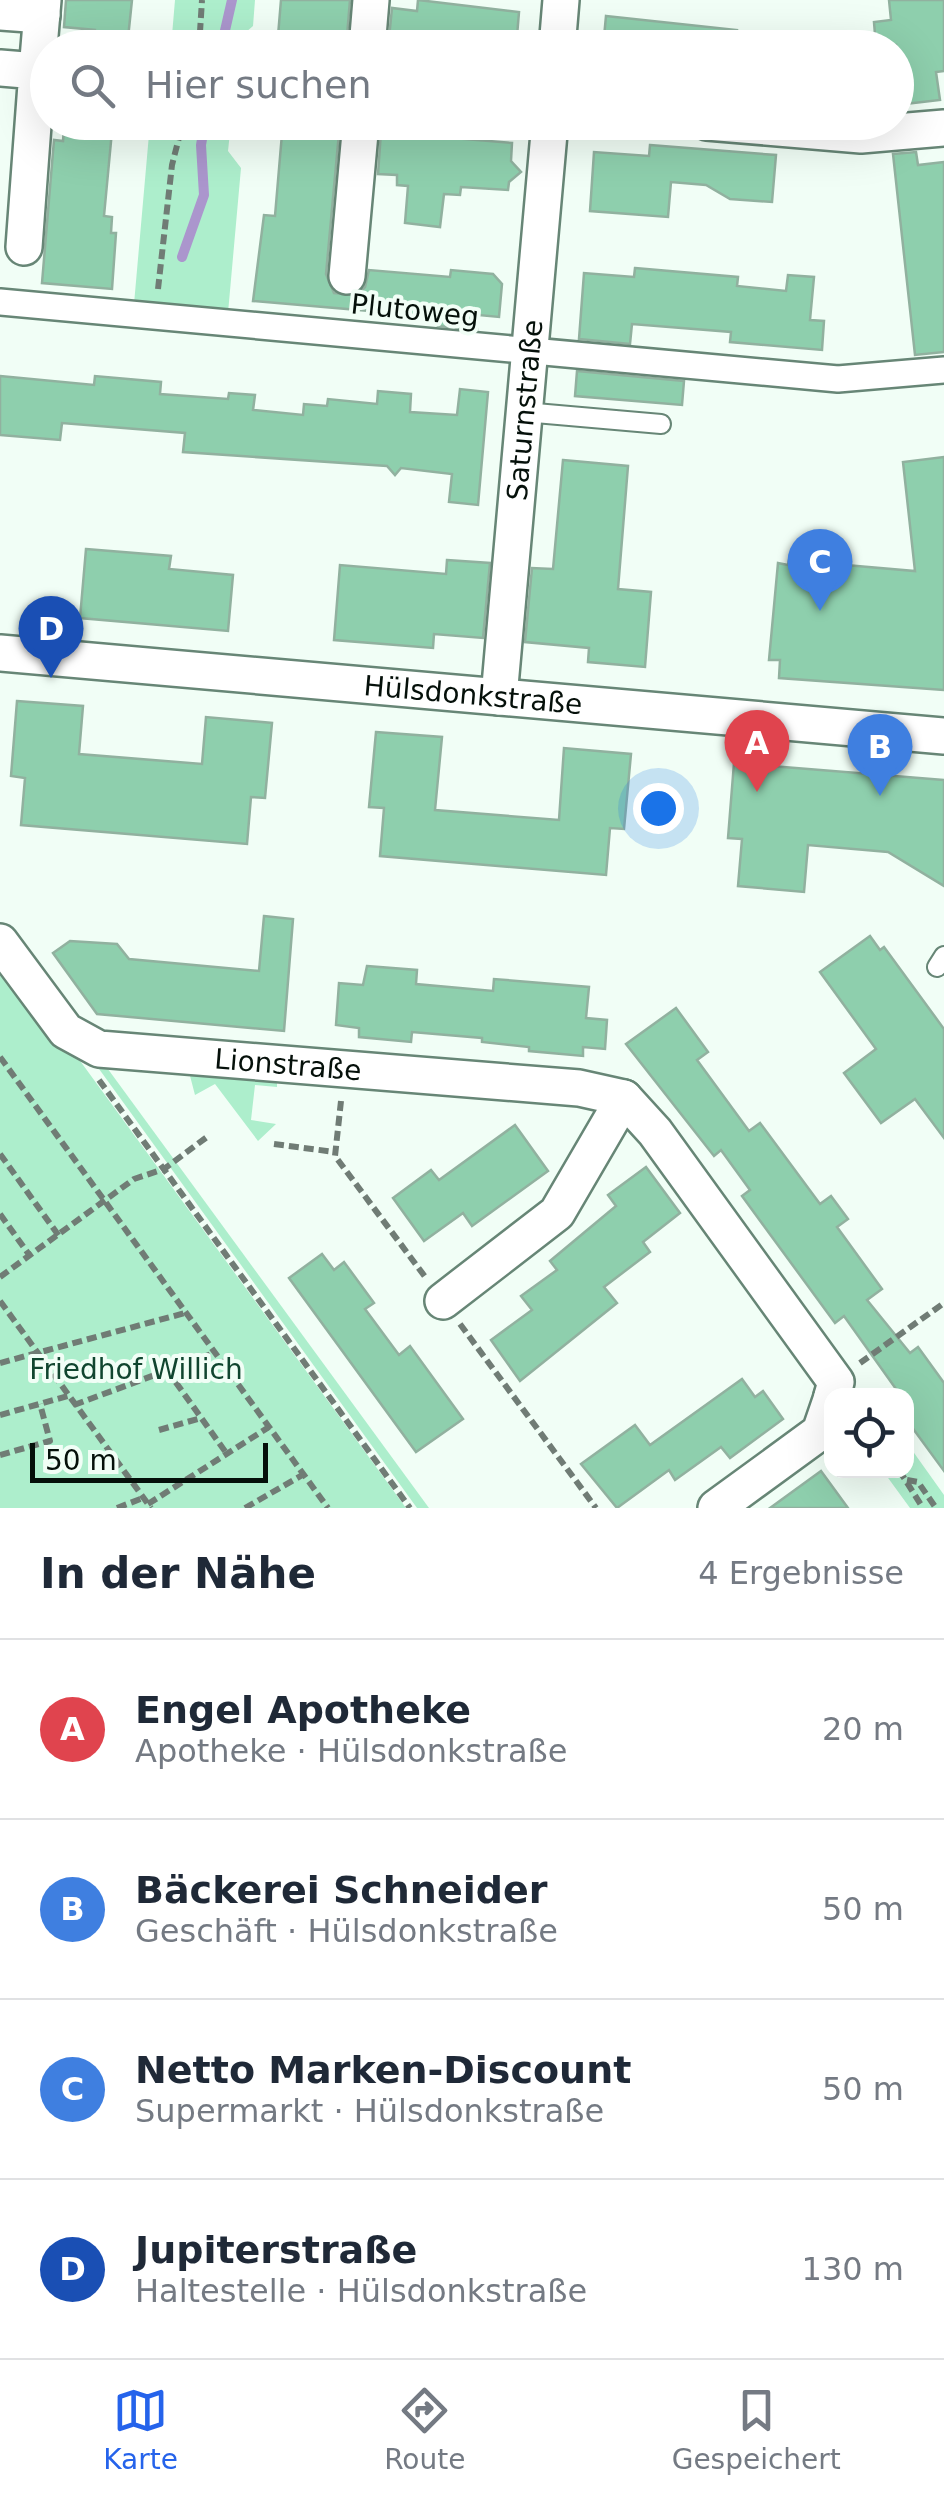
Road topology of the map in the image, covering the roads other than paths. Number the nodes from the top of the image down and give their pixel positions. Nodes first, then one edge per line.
1 (371, 0) edge
2 (561, 0) edge
3 (42, 8) edge
4 (0, 12) edge
5 (368, 30) edge
6 (558, 30) edge
7 (0, 68) edge
8 (30, 70) edge
9 (944, 128) edge
10 (914, 131) edge
11 (32, 140) edge
12 (359, 140) edge
13 (548, 140) edge
14 (24, 246) dead end
15 (347, 276) dead end
16 (0, 302) edge
17 (530, 351) junction
18 (944, 370) edge
19 (524, 412) junction
20 (661, 424) dead end
21 (0, 653) edge
22 (499, 697) junction
23 (944, 736) edge
24 (0, 942) edge
25 (624, 1098) junction
26 (443, 1301) dead end
27 (831, 1388) edge
28 (824, 1419) edge
29 (716, 1508) edge

1 - 5 street
2 - 6 street
3 - 4 street
7 - 8 street
9 - 10 street
11 - 14 street
12 - 15 street
13 - 17 street, Saturnstraße
16 - 17 street, Plutoweg
17 - 18 street, Plutoweg
17 - 19 street, Saturnstraße
19 - 20 lane
19 - 22 street, Saturnstraße
21 - 22 street, Hülsdonkstraße
22 - 23 street, Hülsdonkstraße
24 - 25 street, Lionstraße
25 - 26 street
25 - 27 street
28 - 29 street

